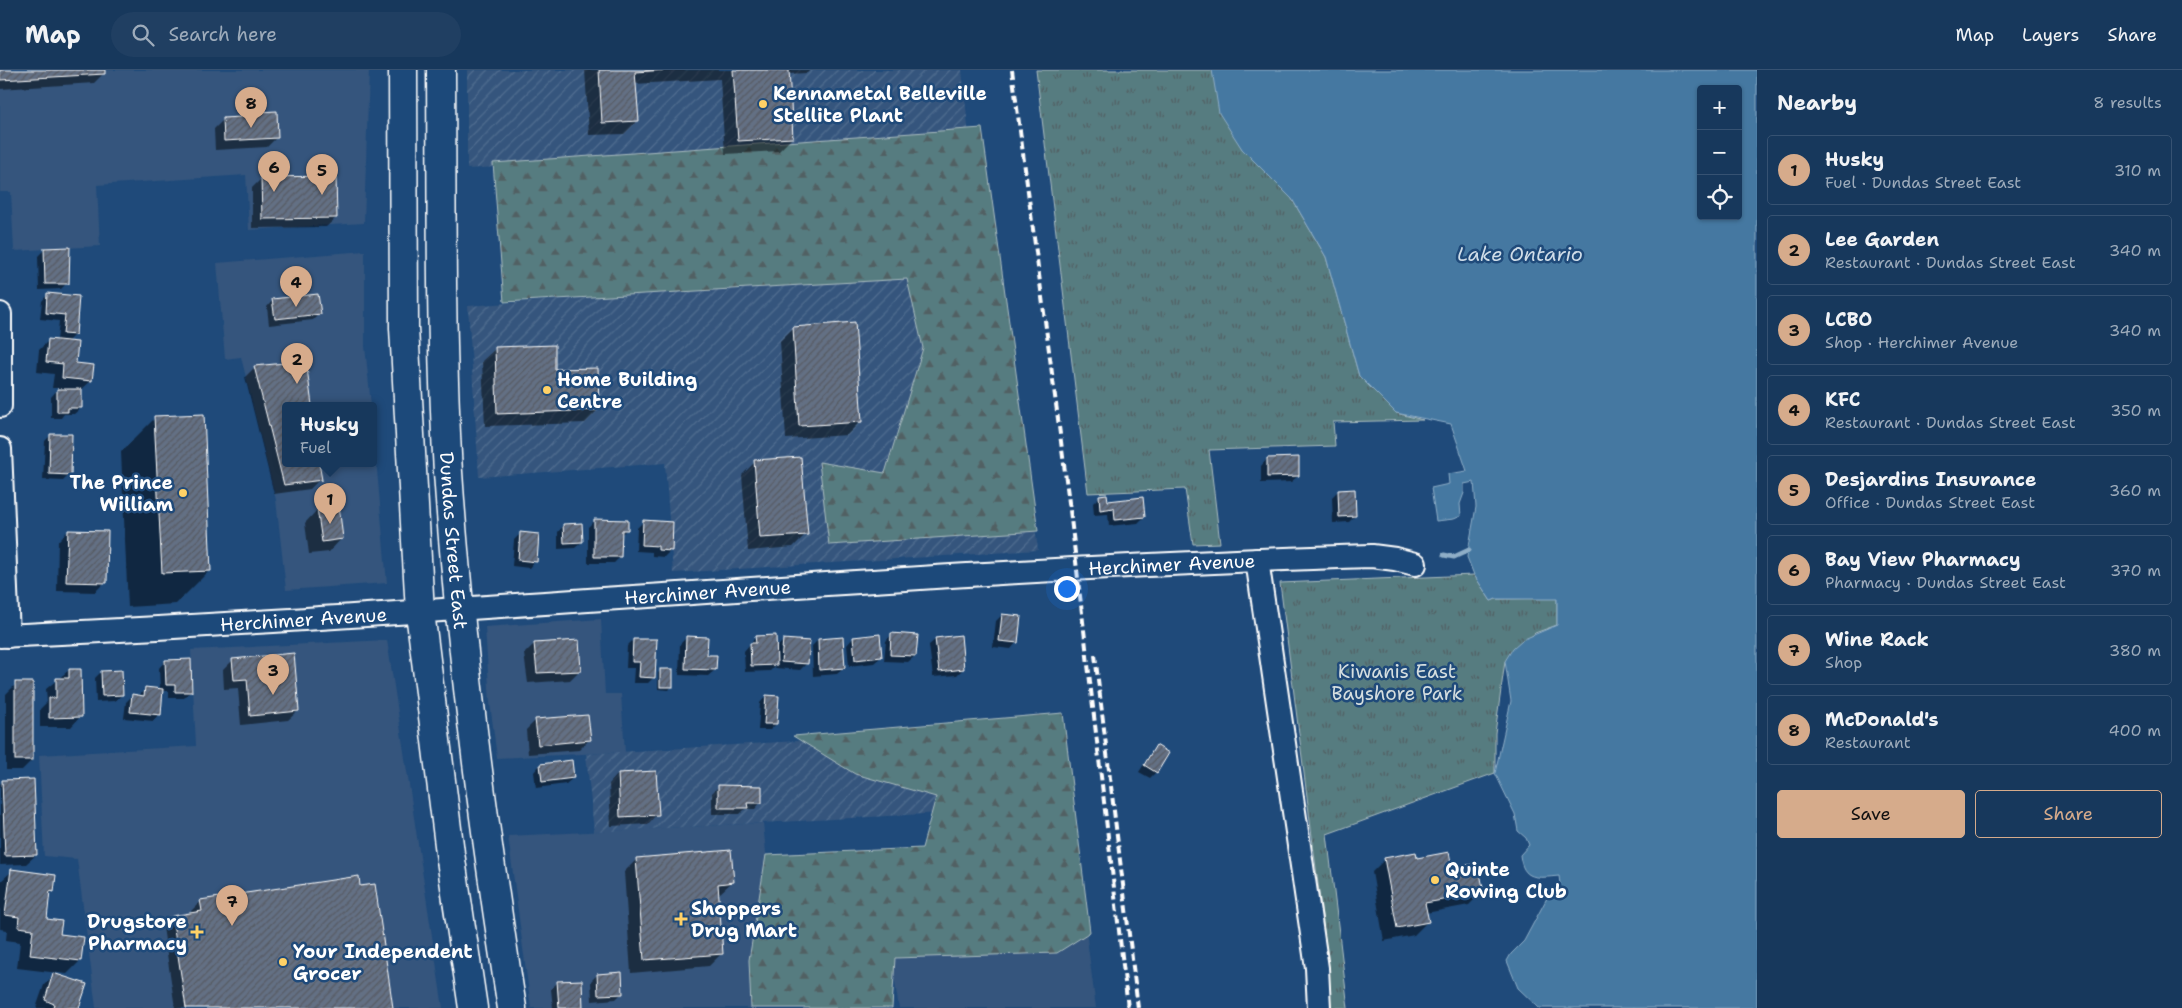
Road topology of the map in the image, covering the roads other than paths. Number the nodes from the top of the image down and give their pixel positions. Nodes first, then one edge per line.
1 (402, 70) edge
2 (441, 70) edge
3 (0, 314) edge
4 (0, 406) edge
5 (409, 427) junction
6 (0, 449) edge
7 (1257, 560) junction
8 (1414, 564) dead end
9 (459, 609) junction
10 (420, 612) junction
11 (4, 636) edge
12 (477, 769) junction
13 (473, 1008) edge
14 (512, 1008) edge
15 (1320, 1008) edge

1 - 5 main road, Dundas Street East
2 - 9 main road, Dundas Street East
3 - 4 street
5 - 9 main road
5 - 10 main road, Dundas Street East
6 - 11 street
7 - 8 street, Herchimer Avenue
7 - 9 street, Herchimer Avenue
7 - 15 street
9 - 10 street, Herchimer Avenue
9 - 12 main road, Dundas Street East
10 - 11 street, Herchimer Avenue
10 - 12 main road
10 - 13 main road, Dundas Street East
12 - 14 main road, Dundas Street East

